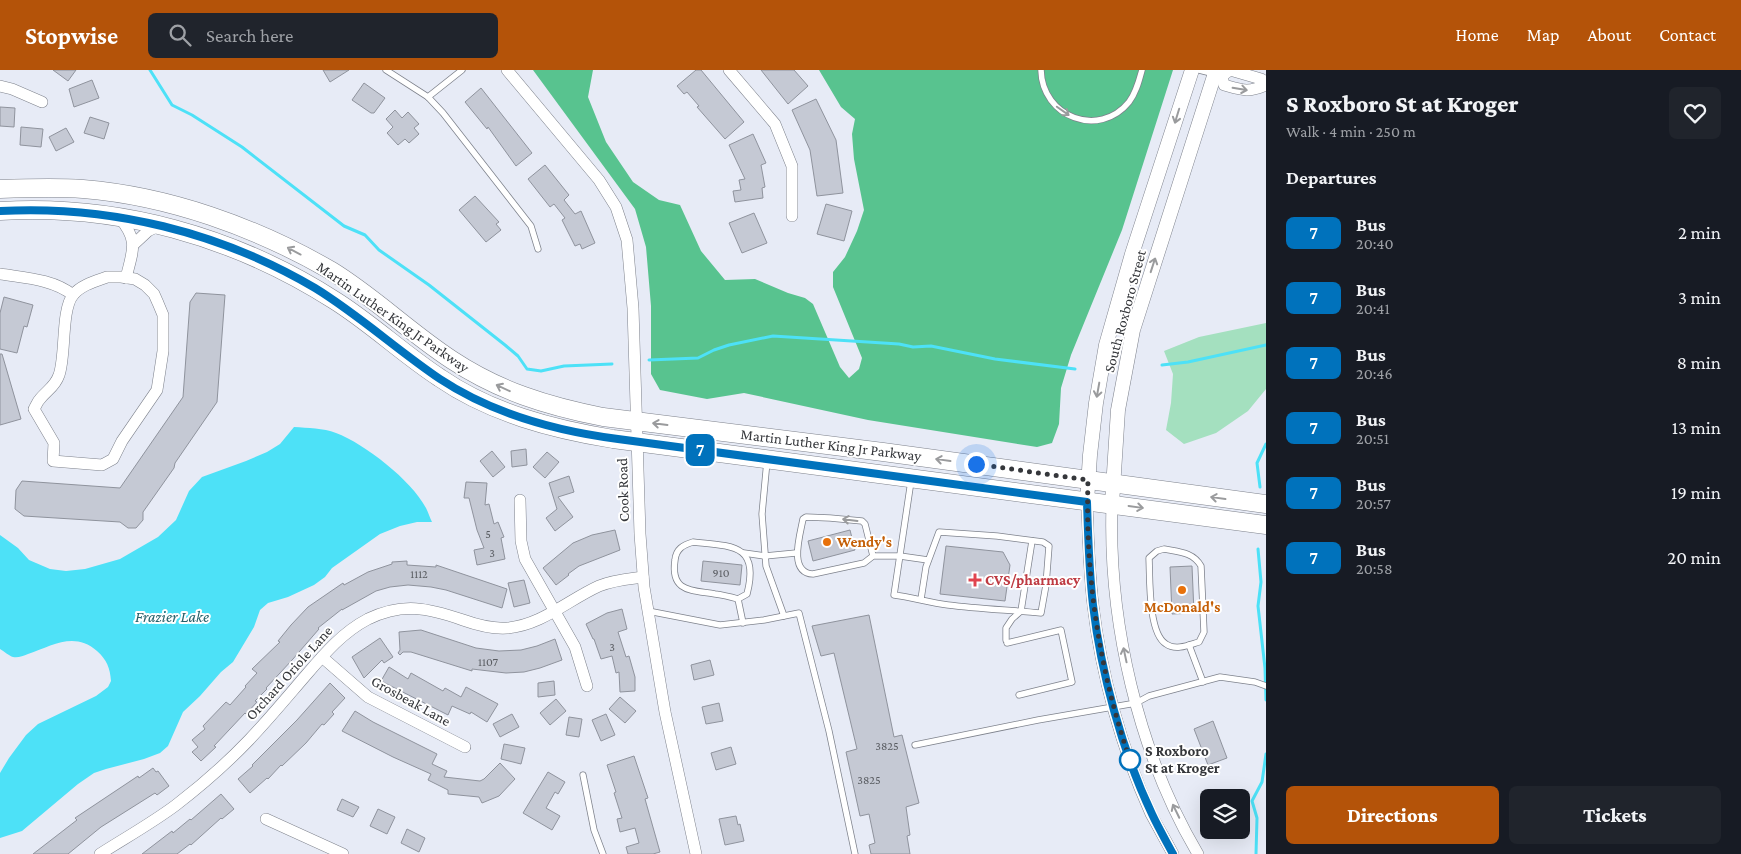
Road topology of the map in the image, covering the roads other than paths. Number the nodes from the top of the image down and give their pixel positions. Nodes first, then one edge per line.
1 (386, 70) edge
2 (462, 70) edge
3 (507, 70) edge
4 (729, 70) edge
5 (1041, 70) edge
6 (1142, 70) edge
7 (1192, 70) edge
8 (1200, 70) edge
9 (1217, 73) edge
10 (1266, 83) edge
11 (0, 86) edge
12 (428, 96) junction
13 (42, 102) dead end
14 (0, 189) edge
15 (0, 211) edge
16 (118, 216) junction
17 (792, 216) dead end
18 (160, 225) junction
19 (134, 244) junction
20 (538, 249) dead end
21 (0, 274) edge
22 (126, 278) junction
23 (73, 295) junction
24 (636, 420) junction
25 (636, 441) junction
26 (767, 459) junction
27 (912, 478) junction
28 (1088, 480) junction
29 (1112, 484) junction
30 (520, 500) dead end
31 (1087, 502) junction
32 (1112, 504) junction
33 (1266, 504) edge
34 (1266, 525) edge
35 (1032, 541) junction
36 (744, 553) junction
37 (796, 553) junction
38 (765, 556) junction
39 (873, 556) junction
40 (900, 556) junction
41 (928, 560) junction
42 (643, 577) junction
43 (738, 599) junction
44 (921, 599) junction
45 (555, 611) junction
46 (648, 611) junction
47 (1021, 611) junction
48 (784, 616) junction
49 (743, 623) junction
50 (1190, 645) junction
51 (322, 657) junction
52 (1203, 682) junction
53 (587, 686) dead end
54 (1266, 686) edge
55 (1019, 695) dead end
56 (1136, 703) junction
57 (1114, 707) junction
58 (915, 745) dead end
59 (465, 747) dead end
60 (583, 775) dead end
61 (266, 819) dead end
62 (100, 854) edge
63 (343, 854) edge
64 (603, 854) edge
65 (696, 854) edge
66 (855, 854) edge
67 (1173, 854) edge
68 (1198, 854) edge

1 - 12 lane
2 - 12 lane
3 - 24 street, Cook Road
4 - 17 street
5 -> 6 lane
7 -> 28 street, South Roxboro Street
8 - 9 lane
9 - 10 street
9 -> 10 street
29 -> 9 street, South Roxboro Street
11 - 13 street
12 - 20 lane
24 -> 14 main road, Martin Luther King Jr Parkway
15 - 16 main road, Martin Luther King Jr Parkway
16 - 18 main road, Martin Luther King Jr Parkway
16 - 19 street
18 - 19 street
18 - 25 main road, Martin Luther King Jr Parkway
19 - 22 street
21 - 23 street
22 - 23 street
22 - 23 street
24 - 25 street, Cook Road
28 -> 24 main road, Martin Luther King Jr Parkway
25 - 26 main road, Martin Luther King Jr Parkway
25 - 42 street, Cook Road
26 - 27 main road, Martin Luther King Jr Parkway
26 - 38 lane
27 - 31 main road, Martin Luther King Jr Parkway
27 - 40 lane
28 - 29 main road, Martin Luther King Jr Parkway
28 - 31 street, South Roxboro Street
29 - 32 street, South Roxboro Street
33 -> 29 main road, Martin Luther King Jr Parkway
30 - 45 street
31 - 32 main road, Martin Luther King Jr Parkway
31 - 57 street, South Roxboro Street
32 -> 34 main road, Martin Luther King Jr Parkway
56 -> 32 street, South Roxboro Street
35 - 41 lane
35 - 47 lane
35 - 47 lane
36 - 38 lane
36 - 43 lane
36 - 43 lane
37 - 38 lane
37 - 39 lane
39 -> 37 lane
38 - 48 lane
39 - 40 lane
40 - 41 lane
40 - 44 lane
41 - 44 lane
42 - 45 street, Orchard Oriole Lane
42 - 46 street, Cook Road
43 - 49 lane
44 - 47 lane
45 - 51 street, Orchard Oriole Lane
45 - 53 street
46 - 49 lane
46 - 65 street, Cook Road
47 - 55 lane
48 - 49 lane
48 - 66 lane
50 - 50 lane
50 - 52 lane
51 - 59 street, Grosbeak Lane
51 - 62 street, Orchard Oriole Lane
52 - 54 lane
52 - 56 lane
56 - 57 lane
68 -> 56 street, South Roxboro Street
57 - 58 lane
57 - 67 street, South Roxboro Street
60 - 64 lane
61 - 63 street

